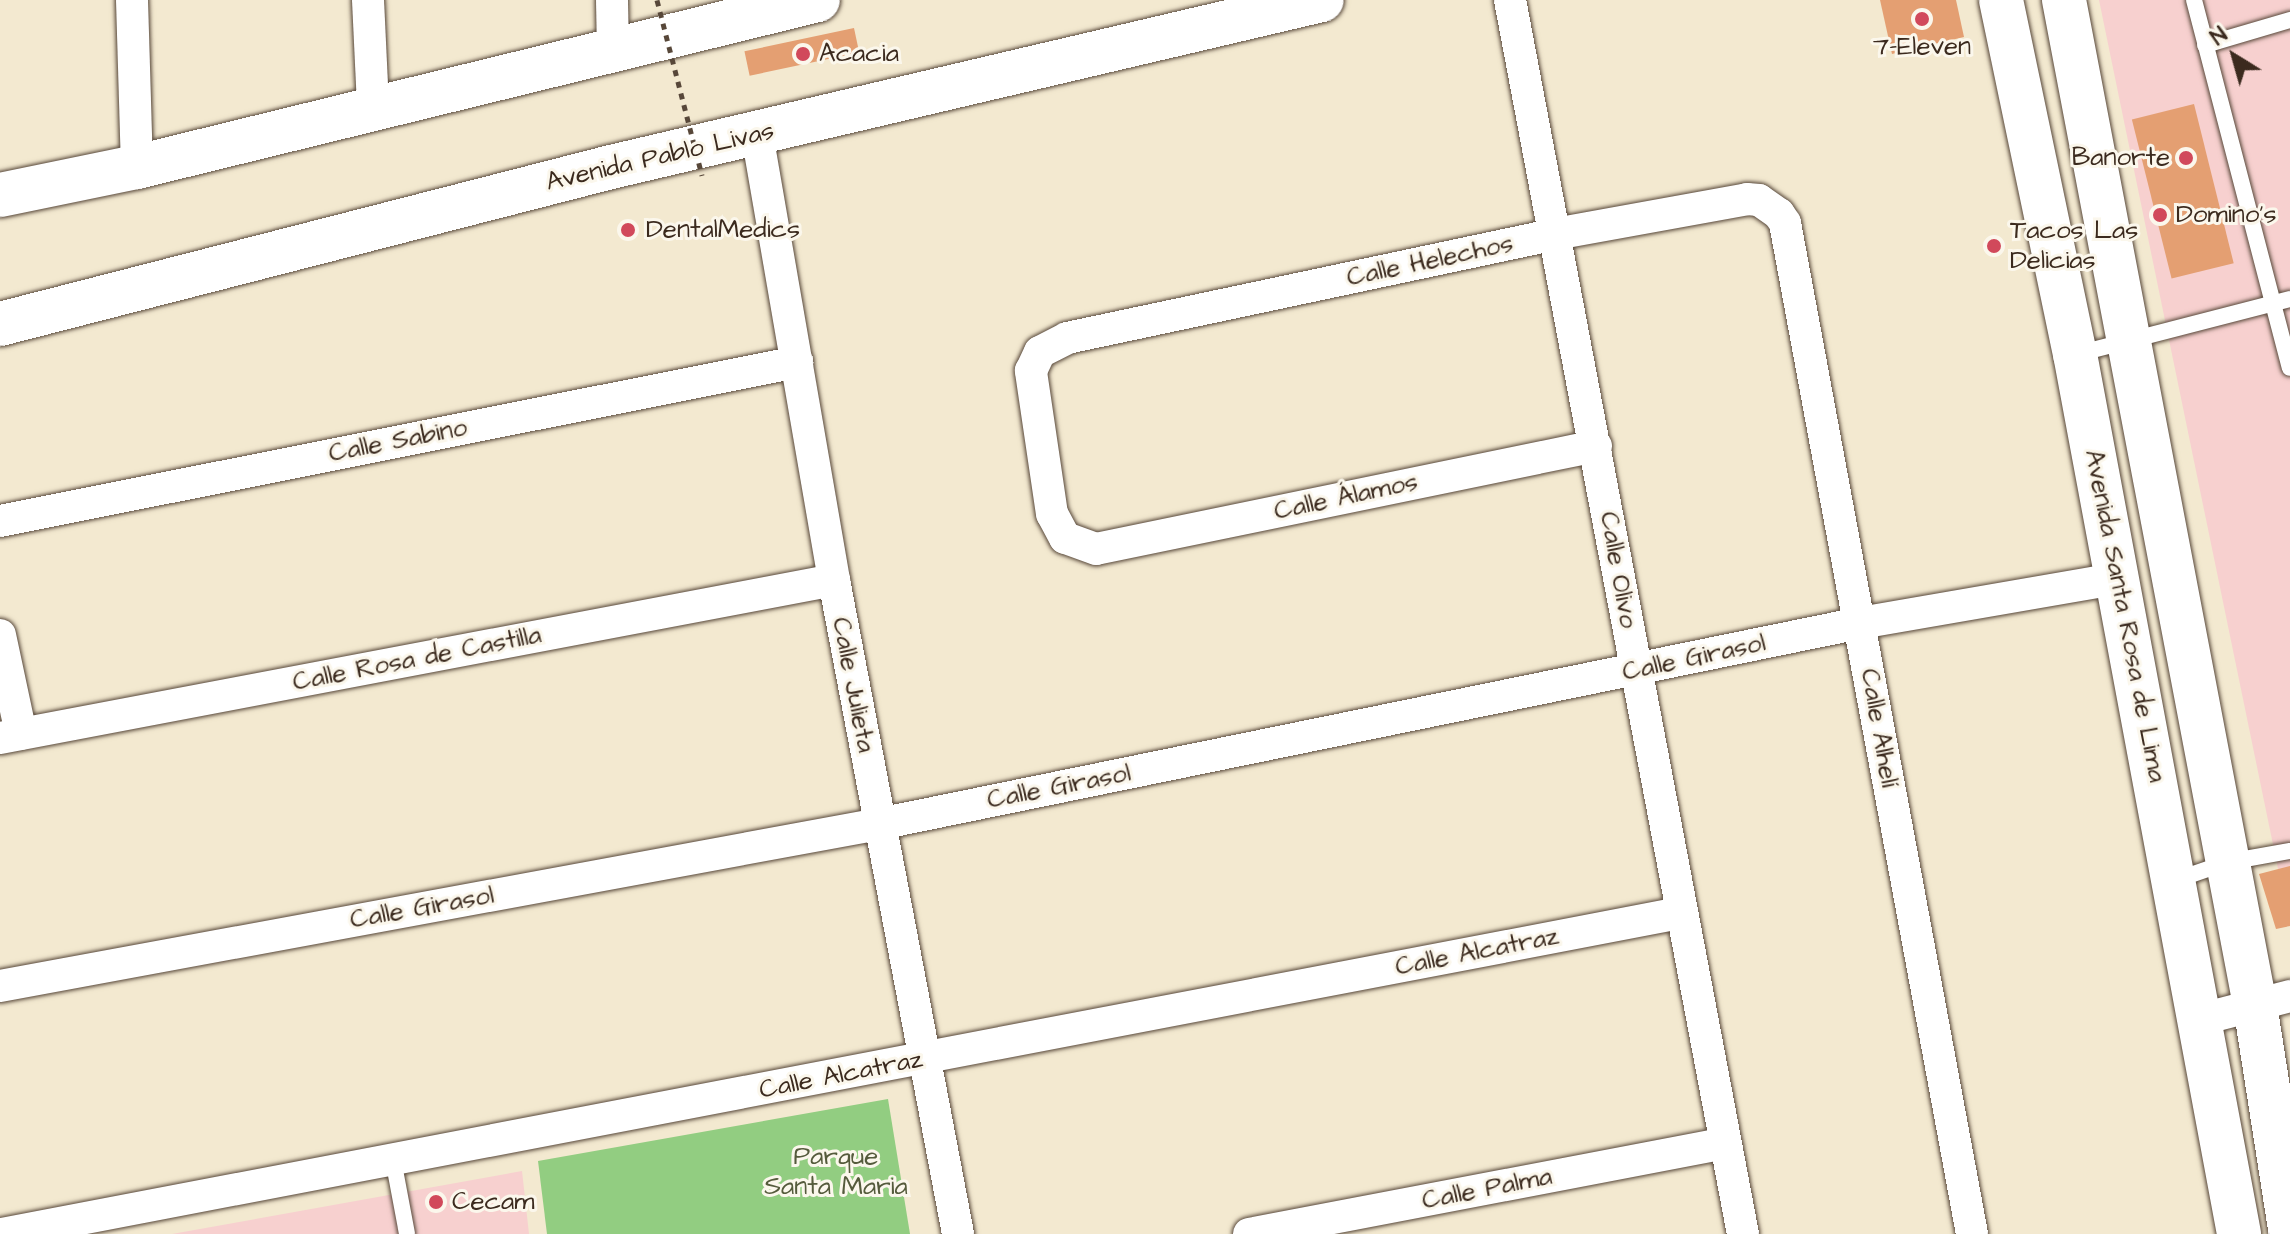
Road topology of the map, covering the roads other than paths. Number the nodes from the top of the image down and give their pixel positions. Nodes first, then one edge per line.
1 (132, 0) edge
2 (368, 0) edge
3 (612, 0) edge
4 (818, 0) edge
5 (1322, 0) edge
6 (1510, 0) edge
7 (2001, 0) edge
8 (2064, 0) edge
9 (2194, 0) edge
10 (2290, 20) edge
11 (2205, 45) junction
12 (613, 51) junction
13 (373, 108) junction
14 (757, 134) junction
15 (137, 167) junction
16 (0, 195) edge
17 (1785, 223) joint
18 (1555, 234) junction
19 (2290, 299) edge
20 (2272, 305) junction
21 (0, 324) edge
22 (2130, 341) junction
23 (2075, 354) junction
24 (797, 362) junction
25 (2290, 368) edge
26 (1596, 446) junction
27 (0, 521) edge
28 (1096, 549) joint
29 (2116, 579) junction
30 (834, 580) junction
31 (1860, 623) junction
32 (0, 635) edge
33 (1636, 670) junction
34 (10, 736) edge
35 (879, 824) junction
36 (2290, 851) edge
37 (2228, 862) junction
38 (2176, 880) junction
39 (1680, 913) junction
40 (0, 986) edge
41 (2273, 1000) edge
42 (2202, 1019) junction
43 (925, 1059) junction
44 (1725, 1143) junction
45 (393, 1159) junction
46 (2290, 1228) edge
47 (2, 1234) edge
48 (407, 1234) edge
49 (958, 1234) edge
50 (1249, 1234) edge
51 (1743, 1234) edge
52 (1972, 1234) edge
53 (2239, 1234) edge

1 - 15 street
2 - 13 street
3 - 12 street
4 - 12 street
5 - 14 street, Avenida Pablo Livas
6 - 18 street, Calle Olivo
7 - 23 street, Avenida Santa Rosa de Lima
8 - 22 street, Avenida Santa Rosa de Lima
9 - 11 lane
10 - 11 lane
11 - 20 lane
12 - 13 street
13 - 15 street
14 - 21 street, Avenida Pablo Livas
14 - 24 street, Calle Julieta
15 - 16 street
17 - 18 street, Calle Helechos
17 - 31 street, Calle Alhelí
18 - 26 street, Calle Olivo
18 - 28 street, Calle Helechos
19 - 20 lane
20 - 22 lane
20 - 25 lane
22 - 23 lane
22 - 37 street, Avenida Santa Rosa de Lima
23 - 29 street, Avenida Santa Rosa de Lima
24 - 27 street, Calle Sabino
24 - 30 street, Calle Julieta
26 - 28 street, Calle Álamos
26 - 33 street, Calle Olivo
29 - 31 street, Calle Girasol
29 - 38 street, Avenida Santa Rosa de Lima
30 - 34 street, Calle Rosa de Castilla
30 - 35 street, Calle Julieta
31 - 33 street, Calle Girasol
31 - 52 street, Calle Alhelí
32 - 34 street
33 - 35 street, Calle Girasol
33 - 39 street, Calle Olivo
35 - 40 street, Calle Girasol
35 - 43 street, Calle Julieta
36 - 37 lane
37 - 38 lane
37 - 41 street, Avenida Santa Rosa de Lima
38 - 42 street, Avenida Santa Rosa de Lima
39 - 43 street, Calle Alcatraz
39 - 44 street, Calle Olivo
41 - 42 street
41 - 46 street, Avenida Santa Rosa de Lima
42 - 53 street, Avenida Santa Rosa de Lima
43 - 45 street, Calle Alcatraz
43 - 49 street, Calle Julieta
44 - 50 street, Calle Palma
44 - 51 street, Calle Olivo
45 - 47 street, Calle Alcatraz
45 - 48 lane

